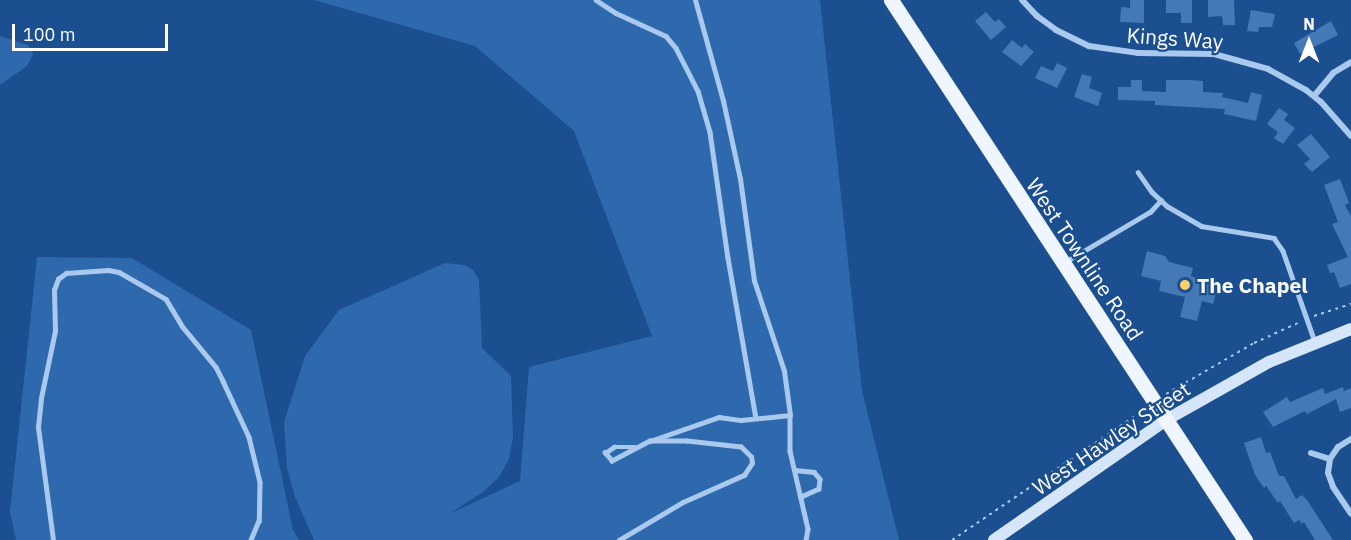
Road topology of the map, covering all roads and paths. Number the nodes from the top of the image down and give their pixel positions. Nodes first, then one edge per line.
1 (596, 0) edge
2 (695, 0) edge
3 (891, 0) edge
4 (1022, 0) edge
5 (1351, 62) edge
6 (1314, 96) junction
7 (1351, 136) edge
8 (1138, 172) dead end
9 (1161, 200) junction
10 (1063, 263) junction
11 (1351, 304) edge
12 (1307, 319) junction
13 (1351, 328) edge
14 (1315, 342) junction
15 (1167, 393) dead end
16 (1137, 414) dead end
17 (790, 415) junction
18 (756, 418) junction
19 (1166, 420) junction
20 (1351, 439) edge
21 (650, 441) junction
22 (635, 447) junction
23 (1311, 453) dead end
24 (1330, 459) junction
25 (795, 470) junction
26 (801, 497) junction
27 (1351, 514) edge
28 (53, 540) edge
29 (251, 540) edge
30 (619, 540) edge
31 (806, 540) edge
32 (952, 540) edge
33 (994, 540) edge
34 (1245, 540) edge

1 - 18 lane
2 - 17 lane
3 - 10 main road, West Townline Road
4 - 6 street, Kings Way
5 - 6 street
6 - 7 street, Kings Way
8 - 9 lane
9 - 10 lane
9 - 12 lane
10 - 19 main road, West Townline Road
11 - 12 path
12 - 14 lane
12 - 15 path
13 - 14 street, West Hawley Street
14 - 19 street, West Hawley Street
16 - 32 path
17 - 18 lane
17 - 25 lane
18 - 21 lane
19 - 33 street, West Hawley Street
19 - 34 main road, West Townline Road
20 - 24 street
21 - 22 lane
21 - 30 lane
22 - 22 lane
23 - 24 street
24 - 27 street
25 - 26 lane
25 - 26 lane
26 - 31 lane
28 - 29 lane

